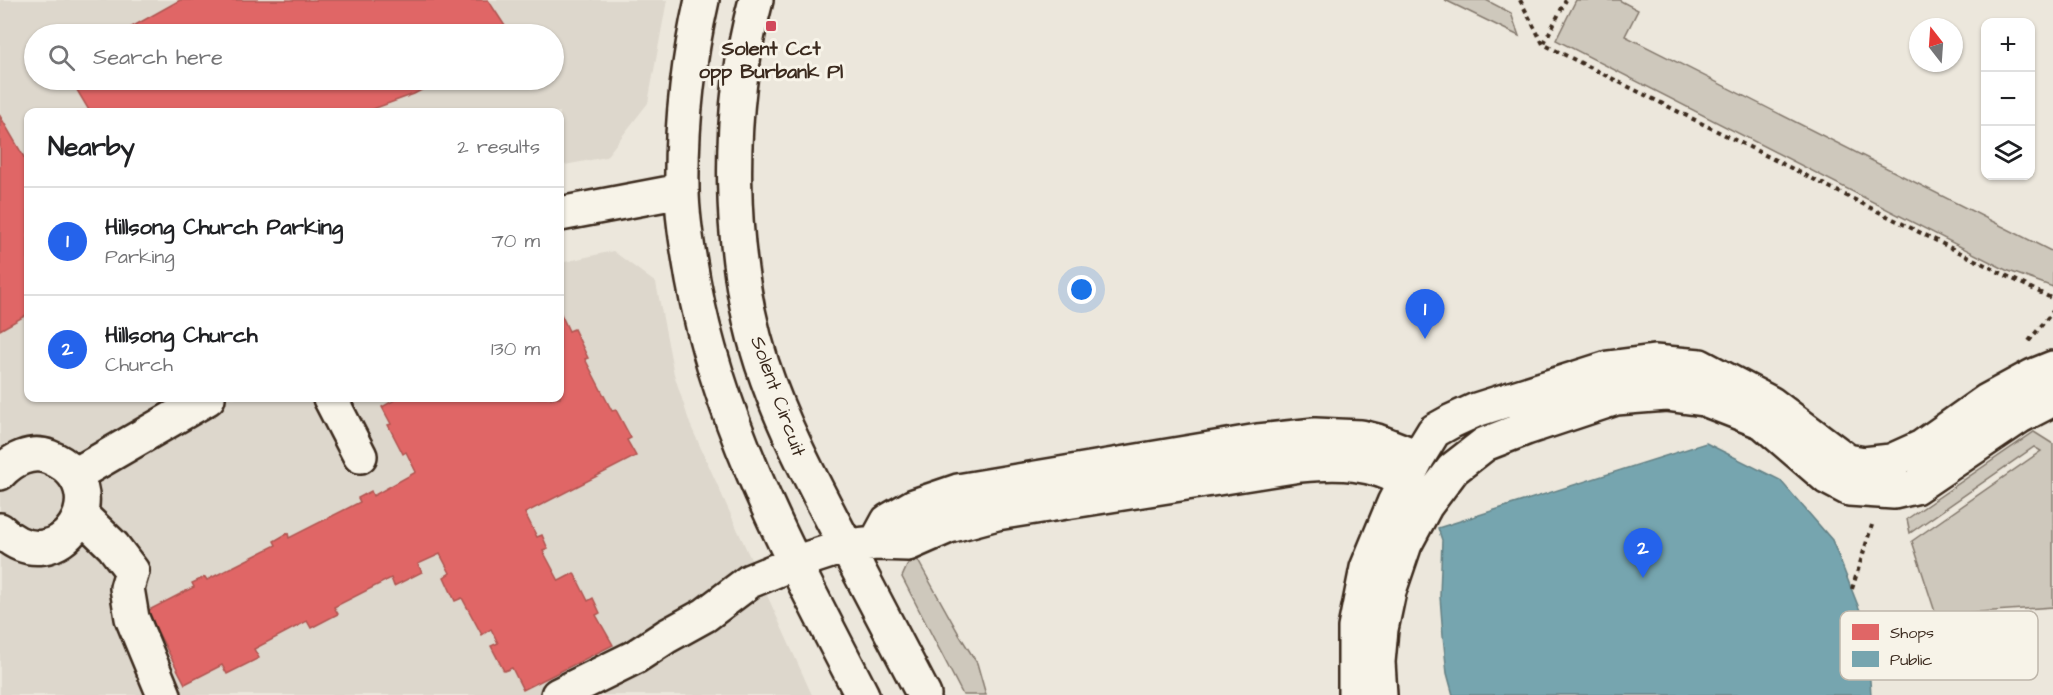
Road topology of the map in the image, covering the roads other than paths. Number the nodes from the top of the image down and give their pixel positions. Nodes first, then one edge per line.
1 (702, 0) edge
2 (756, 0) edge
3 (681, 190) junction
4 (564, 213) edge
5 (1700, 366) junction
6 (2053, 368) edge
7 (1612, 383) junction
8 (1704, 399) junction
9 (2053, 399) edge
10 (201, 402) edge
11 (332, 402) edge
12 (1767, 412) junction
13 (1522, 413) junction
14 (360, 456) dead end
15 (1419, 457) junction
16 (1453, 469) junction
17 (0, 473) edge
18 (75, 475) junction
19 (81, 515) junction
20 (0, 530) edge
21 (861, 545) junction
22 (794, 563) junction
23 (164, 695) edge
24 (558, 695) edge
25 (862, 695) edge
26 (924, 695) edge
27 (1354, 695) edge
28 (1380, 695) edge

1 - 3 street
2 - 21 street, Solent Circuit
3 - 4 street
3 - 22 street
5 - 7 street
5 - 8 street
5 - 12 street
6 - 12 street
7 - 8 street
7 - 13 street
8 - 12 street
9 - 12 street
10 - 18 street
11 - 14 street
13 - 15 street
13 - 16 street
15 - 16 street
15 - 21 street
15 - 27 street
16 - 28 street
17 - 18 street
18 - 19 street
19 - 20 street
19 - 23 street
21 - 22 street
21 - 26 street, Solent Circuit
22 - 24 street
22 - 25 street

